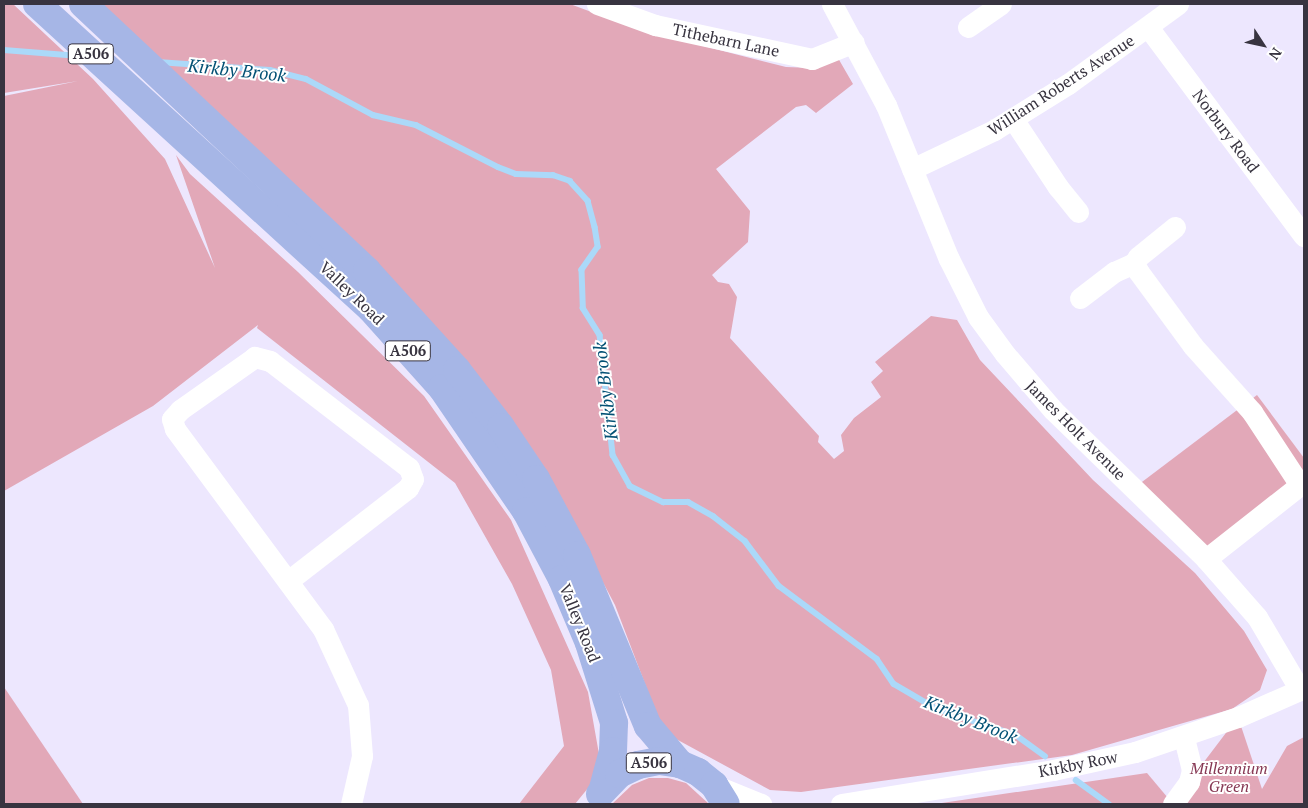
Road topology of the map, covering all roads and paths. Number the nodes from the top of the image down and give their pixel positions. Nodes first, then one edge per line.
1 (37, 4) edge
2 (84, 4) edge
3 (597, 4) edge
4 (832, 4) edge
5 (1001, 4) edge
6 (1178, 4) edge
7 (968, 27) dead end
8 (1148, 27) junction
9 (854, 42) junction
10 (1013, 119) junction
11 (912, 169) junction
12 (1078, 212) dead end
13 (1175, 227) dead end
14 (1304, 236) edge
15 (1134, 263) junction
16 (1080, 298) dead end
17 (1302, 483) edge
18 (1206, 559) junction
19 (288, 581) junction
20 (1302, 689) edge
21 (1184, 737) junction
22 (680, 764) junction
23 (720, 795) edge
24 (599, 796) edge
25 (351, 804) edge
26 (761, 804) edge
27 (841, 804) edge
28 (1173, 804) edge

1 - 24 main road, Valley Road / A506
2 - 22 main road, Valley Road / A506
3 - 9 street, Tithebarn Lane
4 - 9 street, James Holt Avenue
5 - 7 street
6 - 8 street, William Roberts Avenue
8 - 10 street, William Roberts Avenue
8 - 14 street, Norbury Road
9 - 11 street, James Holt Avenue
10 - 11 street, William Roberts Avenue
10 - 12 street
11 - 18 street, James Holt Avenue
13 - 15 street
15 - 16 street
15 - 17 street
17 - 18 street
18 - 20 street, James Holt Avenue
19 - 19 street
19 - 25 street
20 - 21 street, Kirkby Row
21 - 27 street, Kirkby Row
21 - 28 street
22 - 23 main road, A506
22 - 24 main road, A506
23 - 26 street

